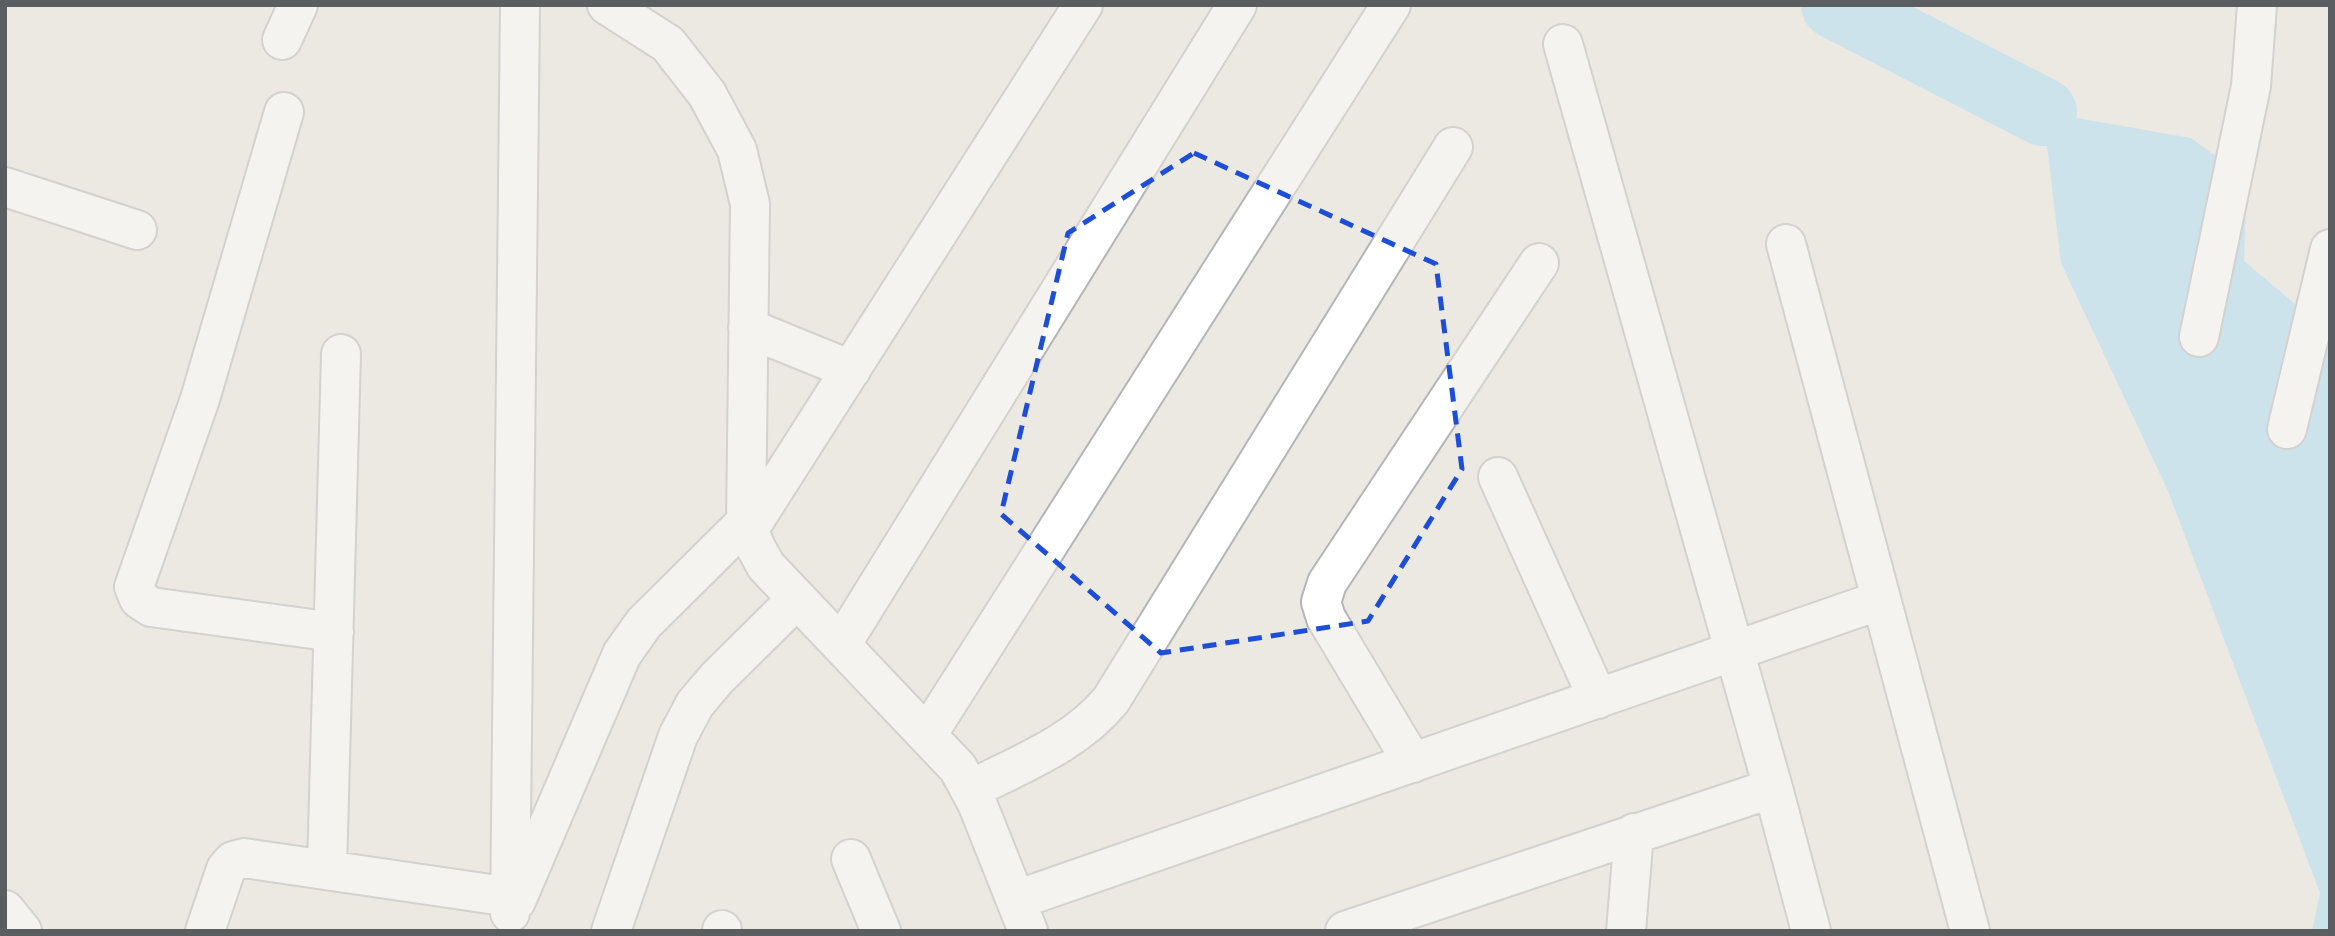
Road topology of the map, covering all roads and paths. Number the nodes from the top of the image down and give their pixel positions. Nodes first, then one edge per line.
1 (298, 5) edge
2 (520, 5) edge
3 (1083, 5) edge
4 (1237, 5) edge
5 (1391, 5) edge
6 (2256, 5) edge
7 (613, 7) edge
8 (282, 40) dead end
9 (1563, 44) dead end
10 (284, 112) dead end
11 (1453, 147) dead end
12 (5, 187) edge
13 (137, 230) dead end
14 (1786, 244) dead end
15 (2330, 249) edge
16 (1539, 263) dead end
17 (748, 328) junction
18 (2199, 337) dead end
19 (341, 355) dead end
20 (851, 370) junction
21 (2287, 429) dead end
22 (1498, 477) dead end
23 (748, 525) junction
24 (797, 599) junction
25 (1881, 600) junction
26 (334, 632) junction
27 (841, 645) junction
28 (1734, 651) junction
29 (1598, 699) junction
30 (927, 735) junction
31 (1413, 763) junction
32 (1773, 788) junction
33 (970, 790) junction
34 (1634, 834) junction
35 (850, 859) dead end
36 (327, 870) junction
37 (5, 910) edge
38 (507, 914) edge
39 (1022, 915) edge
40 (22, 931) edge
41 (205, 931) edge
42 (611, 931) edge
43 (881, 931) edge
44 (1345, 931) edge
45 (1626, 931) edge
46 (1811, 931) edge
47 (1970, 931) edge

1 - 8 street
2 - 38 street
3 - 20 street
4 - 27 street
5 - 30 street
6 - 18 street
7 - 17 street
9 - 28 street
10 - 26 street
11 - 33 street
12 - 13 street
14 - 25 street
15 - 21 street
16 - 31 street
17 - 20 street
17 - 23 street
19 - 26 street
20 - 23 street
22 - 29 street
23 - 24 street
23 - 38 street
24 - 27 street
24 - 42 street
25 - 28 street
25 - 47 street
26 - 36 street
27 - 30 street
28 - 29 street
28 - 32 street
29 - 31 street
30 - 33 street
31 - 39 street
32 - 34 street
32 - 46 street
33 - 39 street
34 - 44 street
34 - 45 street
35 - 43 street
36 - 38 street
36 - 41 street
37 - 40 street

